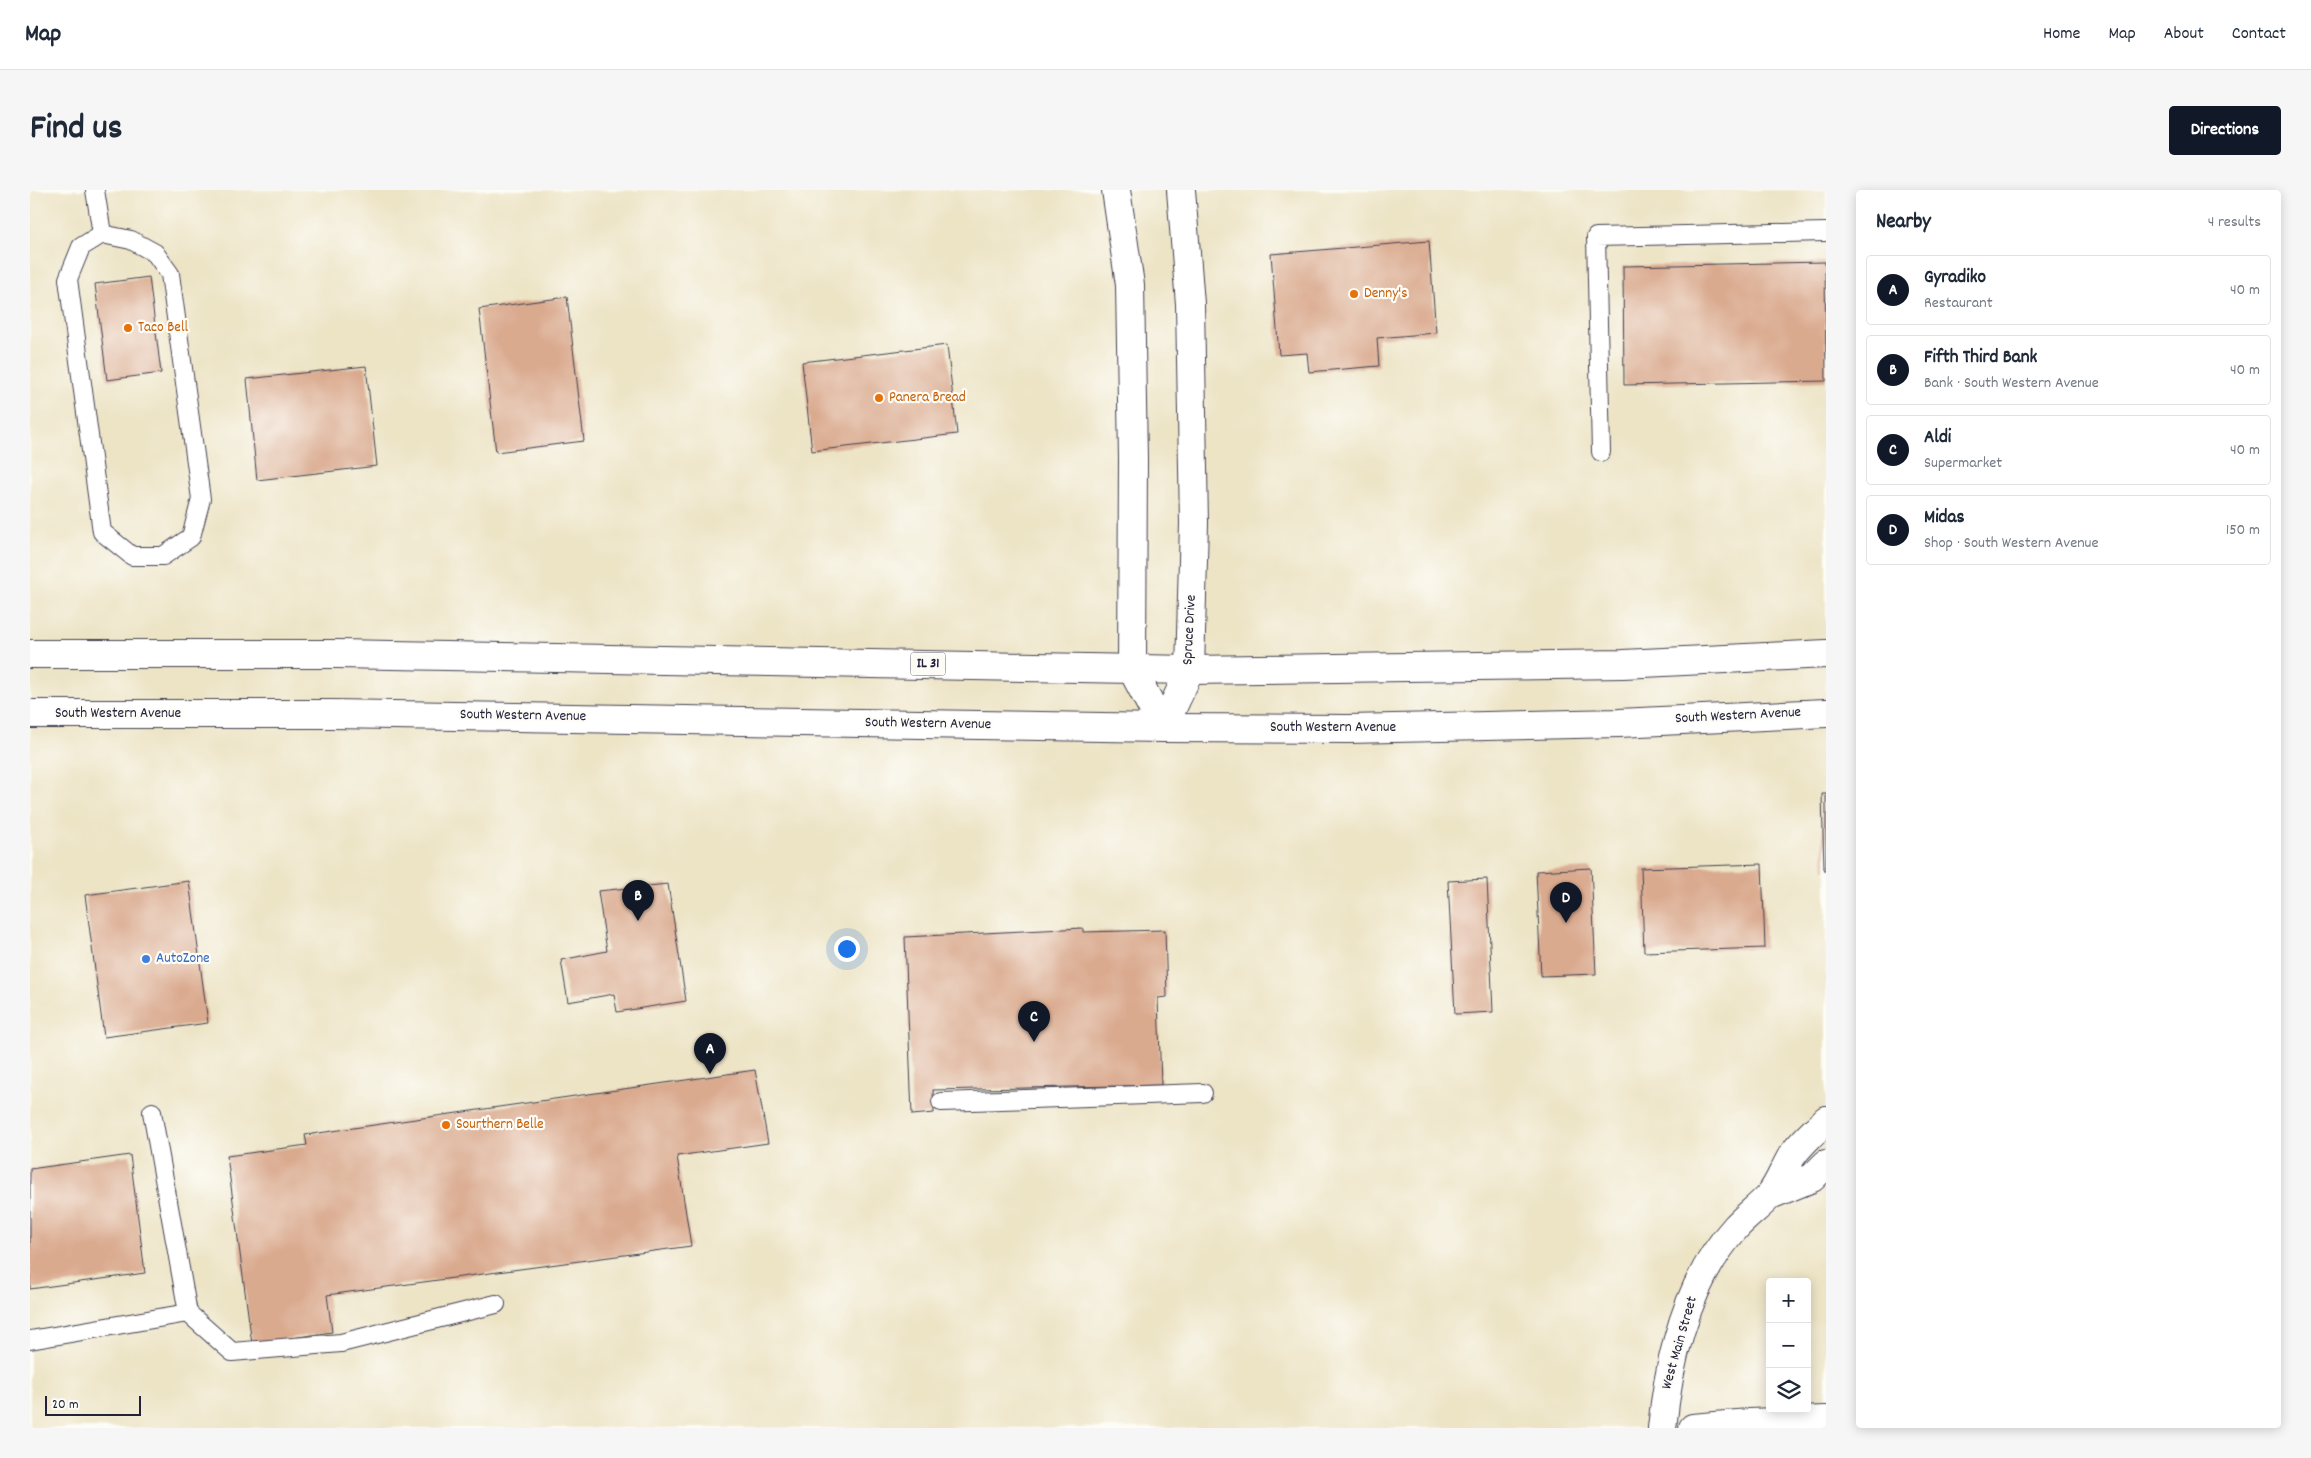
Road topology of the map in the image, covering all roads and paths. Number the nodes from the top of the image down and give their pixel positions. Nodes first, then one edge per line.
1 (95, 190) edge
2 (1116, 190) edge
3 (1181, 190) edge
4 (1826, 232) edge
5 (102, 234) junction
6 (1601, 452) dead end
7 (30, 654) edge
8 (1826, 654) edge
9 (1132, 669) junction
10 (1190, 670) junction
11 (1826, 713) edge
12 (30, 714) edge
13 (1163, 728) junction
14 (1204, 1093) dead end
15 (941, 1102) dead end
16 (152, 1112) dead end
17 (1826, 1120) edge
18 (1826, 1164) edge
19 (1770, 1195) junction
20 (496, 1304) dead end
21 (188, 1313) junction
22 (30, 1340) edge
23 (1826, 1420) edge
24 (1662, 1428) edge
25 (1693, 1428) edge

1 - 5 lane
2 - 9 main road
3 - 10 main road, Spruce Drive
4 - 6 lane
5 - 5 lane
7 - 9 main road, IL 31
8 - 10 main road, IL 31
9 - 10 main road, IL 31
9 - 13 main road
10 - 13 main road, Spruce Drive
11 - 13 main road, South Western Avenue
12 - 13 main road, South Western Avenue
14 - 15 lane
16 - 21 lane
17 - 19 main road, West Main Street
18 - 19 main road, West Main Street
19 - 24 main road, West Main Street
20 - 21 lane
21 - 22 lane
23 - 25 main road

